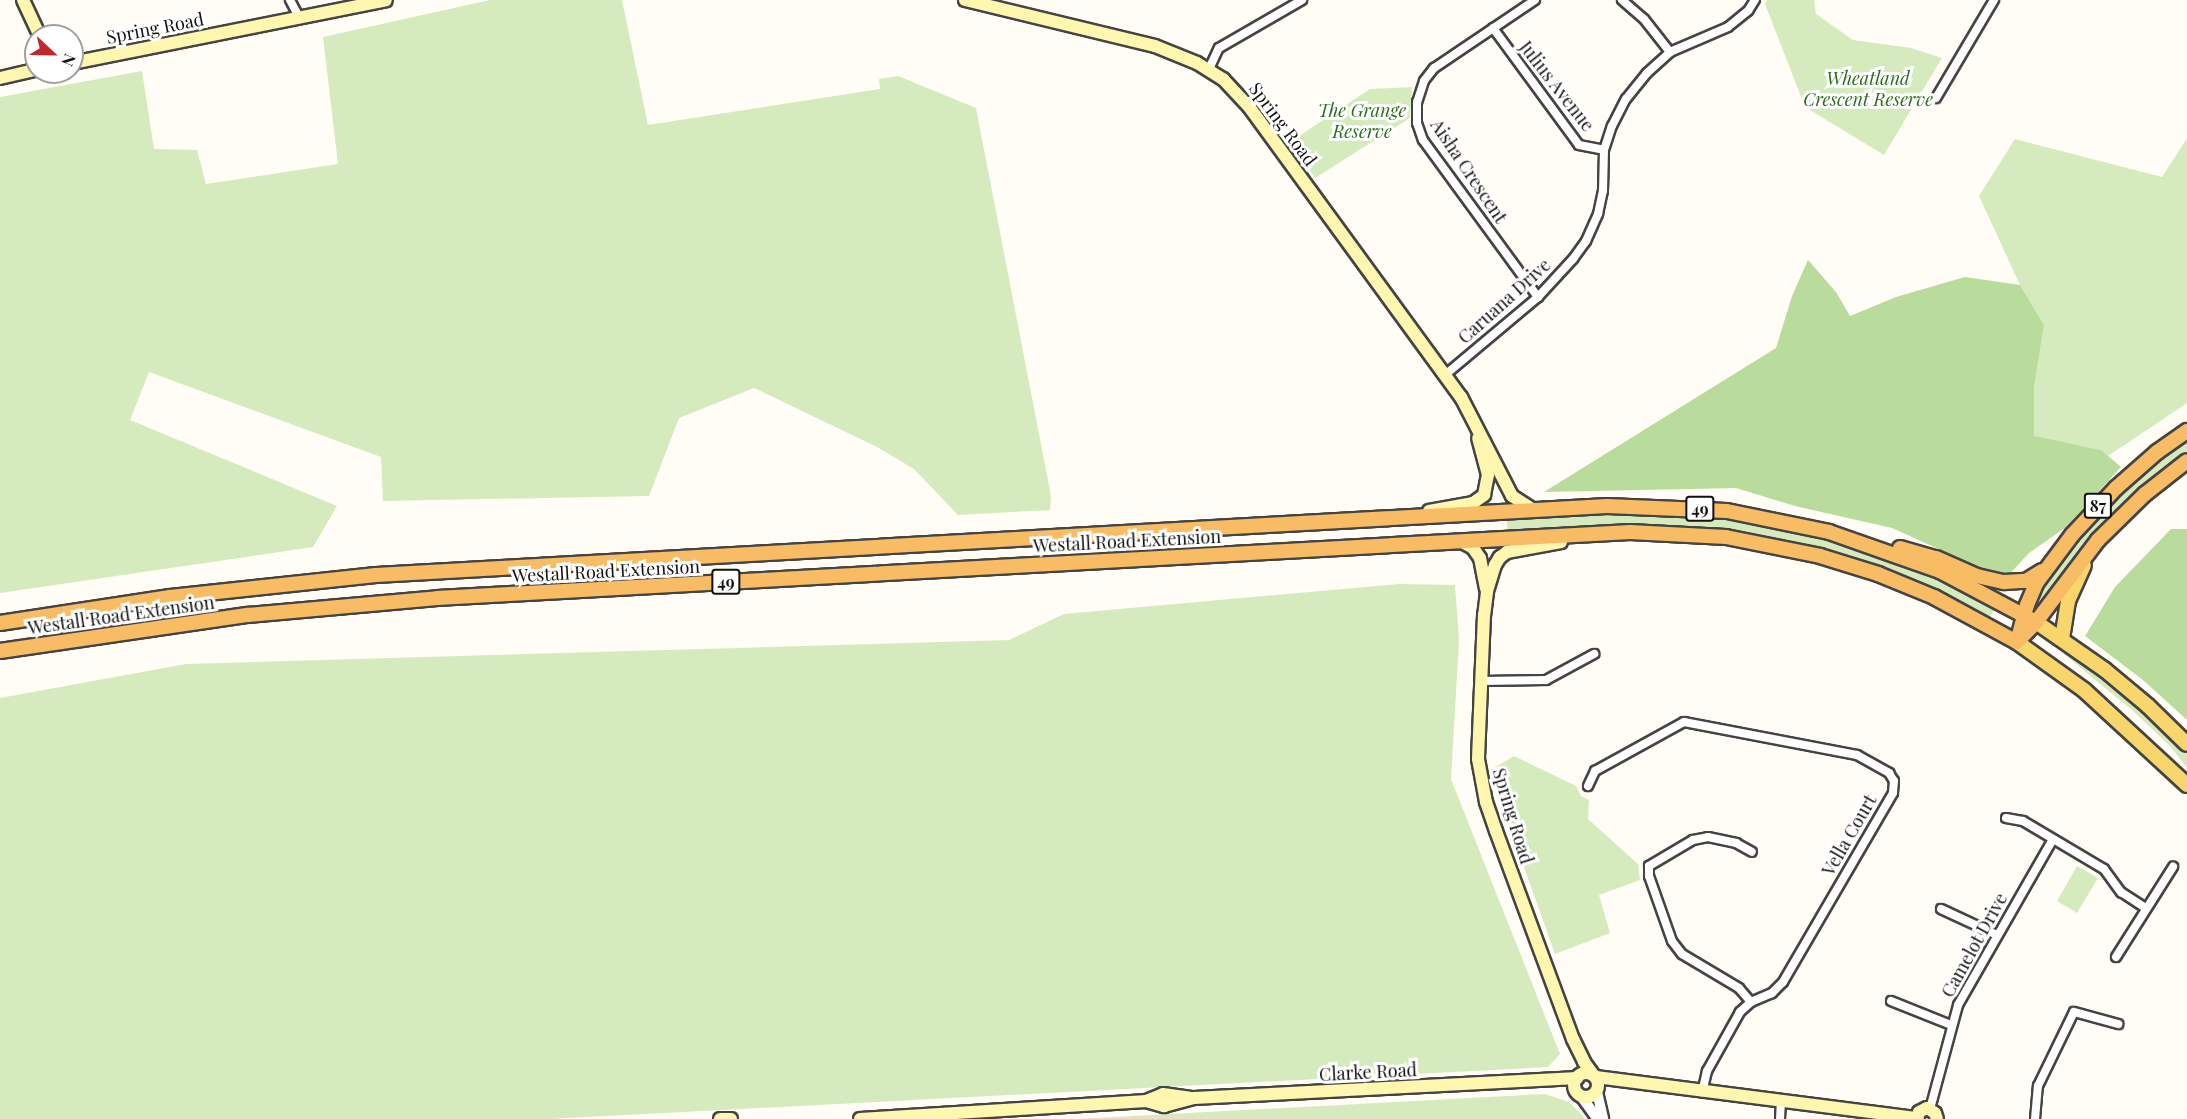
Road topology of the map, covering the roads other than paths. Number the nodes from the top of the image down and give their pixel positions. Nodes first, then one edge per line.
1 (23, 0) edge
2 (290, 0) edge
3 (386, 0) edge
4 (964, 0) edge
5 (1302, 0) edge
6 (1535, 0) edge
7 (1622, 0) edge
8 (1755, 0) edge
9 (1994, 0) edge
10 (984, 2) edge
11 (299, 17) junction
12 (34, 24) edge
13 (1493, 28) junction
14 (1670, 52) junction
15 (84, 61) edge
16 (1209, 69) junction
17 (24, 73) edge
18 (0, 78) edge
19 (1936, 98) dead end
20 (1604, 150) junction
21 (1538, 297) junction
22 (1445, 375) junction
23 (1470, 414) junction
24 (2187, 431) edge
25 (2187, 461) edge
26 (1532, 509) junction
27 (1377, 518) junction
28 (1657, 532) junction
29 (2098, 540) junction
30 (1460, 541) junction
31 (1865, 543) junction
32 (2046, 567) junction
33 (1487, 592) junction
34 (2030, 619) junction
35 (0, 623) edge
36 (2062, 639) junction
37 (2017, 642) junction
38 (0, 651) edge
39 (1594, 654) dead end
40 (1481, 681) junction
41 (2187, 744) edge
42 (2187, 785) edge
43 (1588, 786) dead end
44 (2006, 818) dead end
45 (2053, 839) junction
46 (1752, 852) dead end
47 (2173, 867) dead end
48 (2146, 908) junction
49 (1941, 909) dead end
50 (1997, 935) junction
51 (2116, 957) dead end
52 (1891, 1001) dead end
53 (1751, 1002) junction
54 (2118, 1024) dead end
55 (1951, 1025) junction
56 (1573, 1040) junction
57 (1595, 1076) junction
58 (1577, 1077) junction
59 (1544, 1081) junction
60 (1627, 1083) junction
61 (1597, 1091) junction
62 (1702, 1092) junction
63 (1579, 1095) junction
64 (1781, 1102) junction
65 (1933, 1114) edge
66 (720, 1119) edge
67 (731, 1119) edge
68 (860, 1119) edge
69 (1598, 1119) edge
70 (1603, 1119) edge
71 (1780, 1119) edge
72 (1917, 1119) edge
73 (2035, 1119) edge

1 - 12 main road
2 - 11 street
3 - 11 main road, Spring Road
4 - 10 main road, Spring Road
5 - 16 street
6 - 13 street, Aisha Crescent
7 - 14 street
8 - 14 street, Caruana Drive
9 - 19 street
10 - 16 main road, Spring Road
11 - 15 main road, Spring Road
13 - 20 street, Julius Avenue
13 - 21 street, Aisha Crescent
14 - 20 street, Caruana Drive
16 - 22 main road, Spring Road
17 - 18 main road
20 - 21 street, Caruana Drive
21 - 22 street, Caruana Drive
22 - 23 main road, Spring Road
23 - 26 main road, Spring Road
23 - 27 main road, Spring Road
24 - 32 highway, 87
25 - 29 highway, 87
26 - 27 highway, Westall Road Extension / 49
26 - 31 highway, Westall Road Extension / 49
27 - 35 highway, Westall Road Extension / 49
28 - 30 highway, Westall Road Extension / 49
28 - 33 main road, Spring Road
28 - 37 highway, Westall Road Extension / 49
29 - 34 highway, 87
29 - 36 main road
30 - 33 main road, Spring Road
30 - 38 highway, Westall Road Extension / 49
31 - 32 highway
31 - 34 highway, Westall Road Extension / 49
32 - 34 highway, 87
33 - 40 main road, Spring Road
34 - 36 main road, Westall Road Extension / 49
34 - 37 highway, 87
36 - 41 main road, Westall Road Extension / 49
37 - 42 main road, Westall Road Extension / 49
39 - 40 street
40 - 56 main road, Spring Road
43 - 53 street, Vella Court
44 - 45 street
45 - 48 street
45 - 50 street, Camelot Drive
46 - 53 street
47 - 48 street
48 - 51 street
49 - 50 street
50 - 55 street, Camelot Drive
52 - 55 street
53 - 62 street, Vella Court
54 - 73 street
55 - 65 street, Camelot Drive
56 - 57 main road, Spring Road
56 - 58 main road, Spring Road
57 - 58 main road
57 - 60 main road
57 - 61 main road
58 - 59 main road, Clarke Road
58 - 63 main road
59 - 63 main road, Clarke Road
59 - 68 main road, Clarke Road
60 - 61 main road
60 - 62 main road
61 - 63 main road
61 - 70 street
62 - 64 main road
63 - 69 street
64 - 71 street
64 - 72 main road
65 - 72 main road
66 - 67 main road

